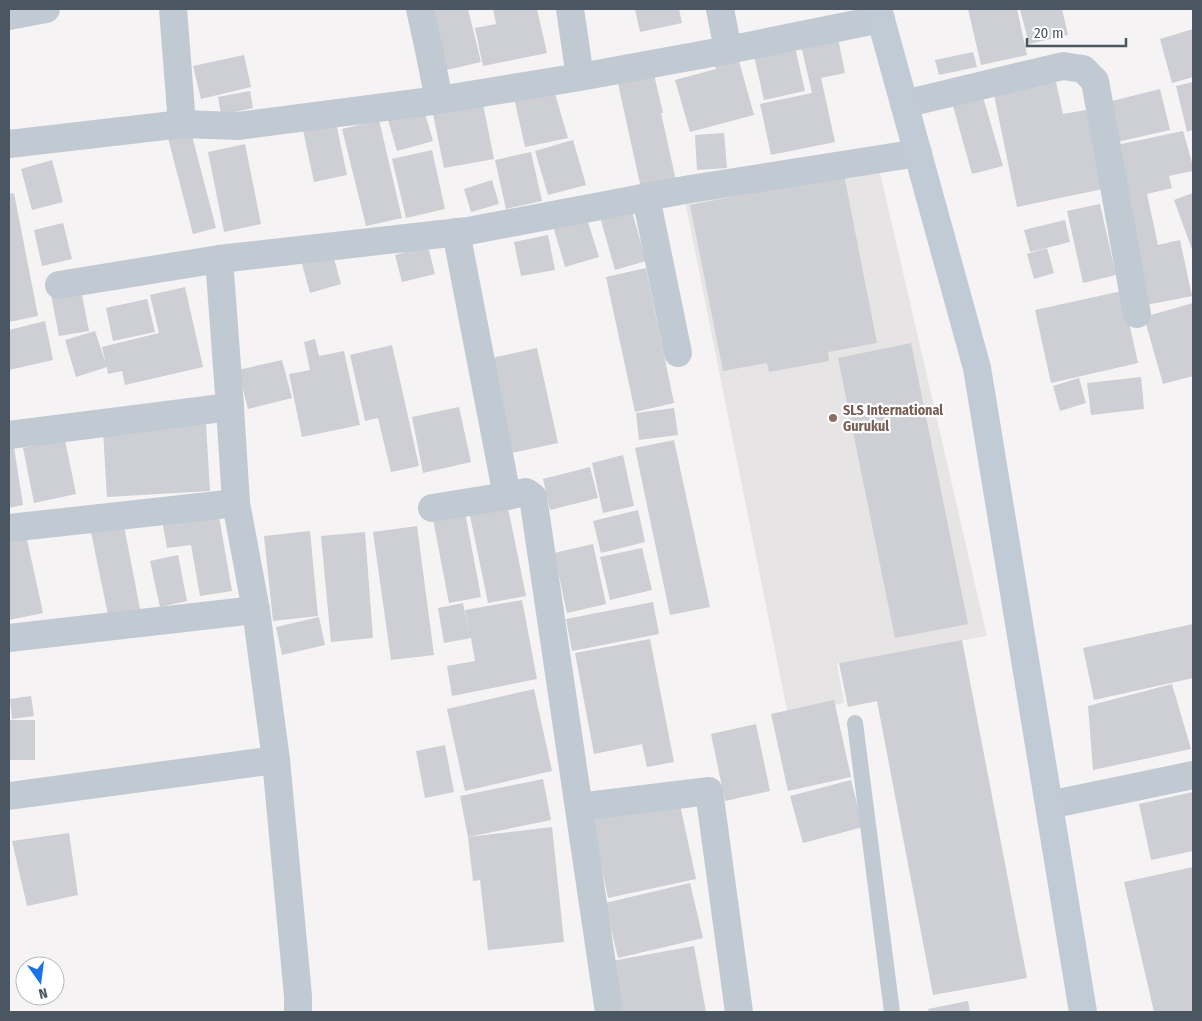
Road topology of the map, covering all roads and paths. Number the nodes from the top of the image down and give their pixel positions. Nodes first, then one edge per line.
1 (46, 9) edge
2 (173, 9) edge
3 (420, 9) edge
4 (570, 9) edge
5 (720, 9) edge
6 (879, 14) edge
7 (9, 16) edge
8 (728, 50) junction
9 (580, 77) junction
10 (439, 100) junction
11 (904, 104) junction
12 (182, 124) junction
13 (9, 144) edge
14 (918, 153) junction
15 (646, 198) junction
16 (456, 232) junction
17 (219, 259) junction
18 (59, 284) dead end
19 (1137, 314) dead end
20 (678, 353) dead end
21 (230, 408) junction
22 (9, 435) edge
23 (508, 496) junction
24 (236, 503) junction
25 (432, 508) dead end
26 (9, 528) edge
27 (256, 610) junction
28 (9, 638) edge
29 (855, 723) dead end
30 (276, 760) junction
31 (1193, 775) edge
32 (9, 796) edge
33 (1049, 806) junction
34 (579, 807) junction
35 (298, 1012) edge
36 (609, 1012) edge
37 (738, 1012) edge
38 (892, 1012) edge
39 (1083, 1012) edge

1 - 7 street
2 - 12 street
3 - 10 street
4 - 9 street
5 - 8 street
6 - 8 street
6 - 11 main road
8 - 9 street
9 - 10 street
10 - 12 street
11 - 14 main road
11 - 19 street
12 - 13 street
14 - 15 street
14 - 33 main road
15 - 16 street
15 - 20 street
16 - 17 street
16 - 23 street
17 - 18 street
17 - 21 street
21 - 22 street
21 - 24 street
23 - 25 street
23 - 34 street
24 - 26 street
24 - 27 street
27 - 28 street
27 - 30 street
29 - 38 lane
30 - 32 street
30 - 35 street
31 - 33 street
33 - 39 main road
34 - 36 street
34 - 37 street

